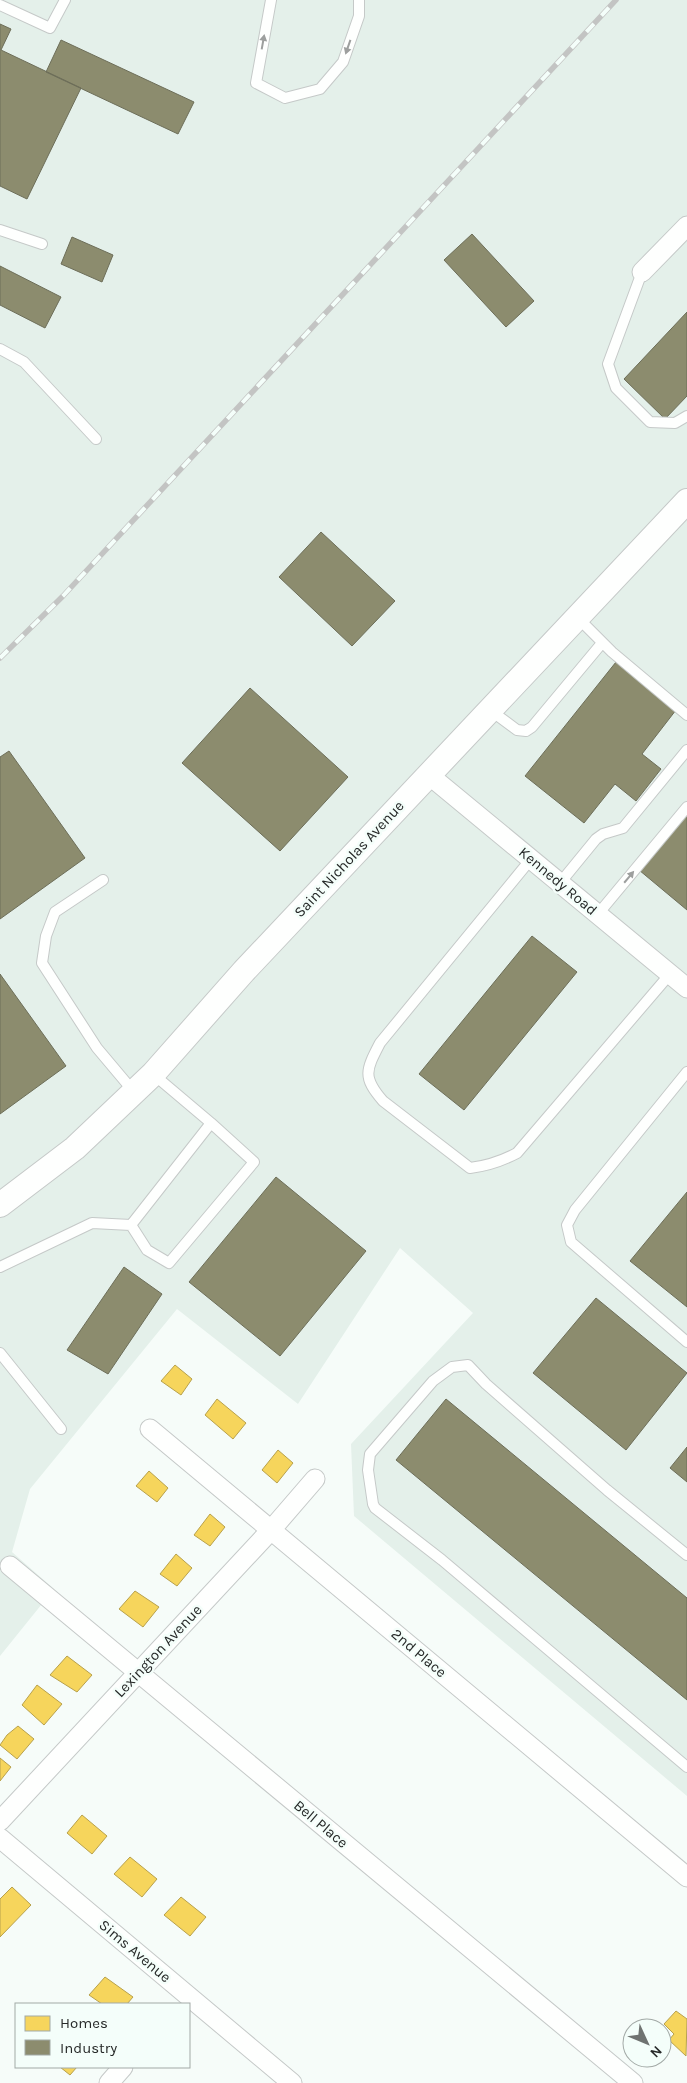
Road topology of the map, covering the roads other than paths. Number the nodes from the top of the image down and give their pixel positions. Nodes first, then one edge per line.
1 (66, 0) edge
2 (271, 0) edge
3 (359, 0) edge
4 (0, 5) edge
5 (687, 226) edge
6 (0, 230) edge
7 (42, 244) dead end
8 (642, 272) joint
9 (0, 349) edge
10 (687, 416) edge
11 (96, 439) dead end
12 (687, 501) edge
13 (578, 617) junction
14 (602, 642) junction
15 (490, 710) junction
16 (687, 715) edge
17 (687, 750) edge
18 (429, 775) junction
19 (687, 806) edge
20 (531, 859) junction
21 (103, 880) dead end
22 (560, 883) junction
23 (598, 914) junction
24 (670, 974) junction
25 (687, 988) edge
26 (687, 1072) edge
27 (154, 1074) junction
28 (134, 1092) junction
29 (210, 1122) junction
30 (0, 1205) edge
31 (131, 1225) junction
32 (0, 1267) edge
33 (687, 1342) edge
34 (0, 1353) edge
35 (61, 1429) dead end
36 (150, 1429) dead end
37 (315, 1479) dead end
38 (271, 1530) junction
39 (687, 1555) edge
40 (10, 1566) dead end
41 (138, 1672) junction
42 (687, 1767) edge
43 (0, 1821) edge
44 (0, 1838) edge
45 (687, 1877) edge
46 (179, 1998) edge
47 (190, 2006) edge
48 (122, 2068) edge
49 (109, 2083) edge
50 (292, 2083) edge
51 (633, 2083) edge

1 - 4 lane
3 -> 2 lane
5 - 8 street
6 - 7 lane
8 - 10 lane
9 - 11 lane
12 - 13 street, Saint Nicholas Avenue
13 - 14 lane
13 - 15 street, Saint Nicholas Avenue
14 - 15 lane
14 - 16 lane
15 - 18 street, Saint Nicholas Avenue
17 - 22 lane
18 - 20 street, Kennedy Road
18 - 27 street, Saint Nicholas Avenue
23 -> 19 lane
20 - 22 street, Kennedy Road
20 - 24 lane
21 - 28 lane
22 - 23 street, Kennedy Road
23 - 24 street, Kennedy Road
24 - 25 street, Kennedy Road
26 - 33 lane
27 - 28 street, Saint Nicholas Avenue
27 - 29 lane
28 - 30 street, Saint Nicholas Avenue
29 - 31 lane
29 - 31 lane
31 - 32 lane
34 - 35 lane
36 - 38 street, 2nd Place
37 - 38 street, Lexington Avenue
38 - 41 street, Lexington Avenue
38 - 45 street, 2nd Place
39 - 42 lane
40 - 41 street, Bell Place
41 - 43 street, Lexington Avenue
41 - 51 street, Bell Place
44 - 46 street, Sims Avenue
47 - 50 street, Sims Avenue
48 - 49 street

